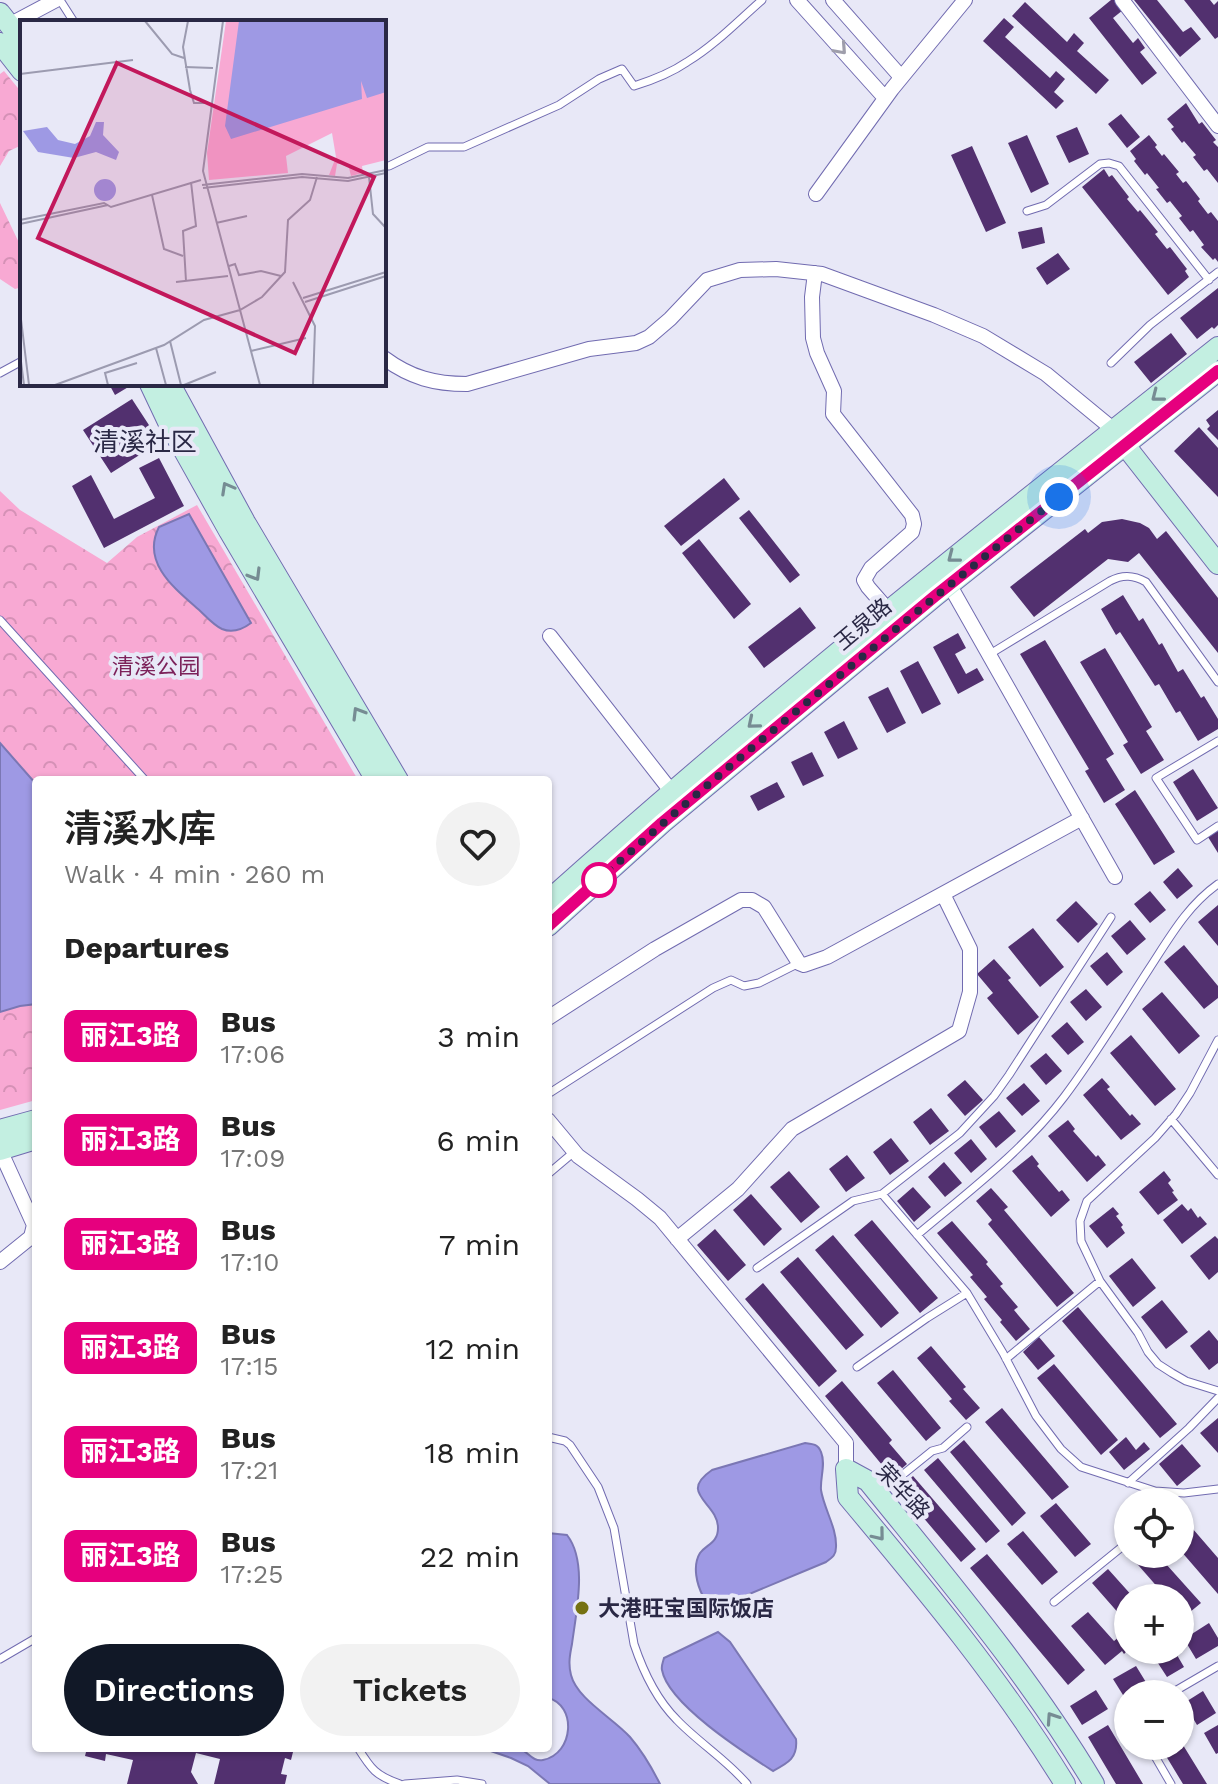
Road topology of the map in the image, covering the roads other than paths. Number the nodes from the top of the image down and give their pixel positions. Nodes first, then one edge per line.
1 (58, 0) edge
2 (762, 0) edge
3 (797, 0) edge
4 (833, 0) edge
5 (965, 0) edge
6 (1122, 0) edge
7 (25, 20) edge
8 (73, 20) edge
9 (8, 30) edge
10 (20, 65) edge
11 (901, 77) junction
12 (885, 98) junction
13 (1218, 126) edge
14 (386, 166) edge
15 (816, 194) dead end
16 (1027, 211) dead end
17 (1218, 272) edge
18 (815, 273) junction
19 (1209, 280) junction
20 (1218, 347) edge
21 (386, 359) edge
22 (20, 362) edge
23 (1111, 363) dead end
24 (1218, 371) edge
25 (0, 373) edge
26 (151, 386) edge
27 (171, 386) edge
28 (1119, 437) junction
29 (1218, 564) edge
30 (949, 584) junction
31 (888, 610) junction
32 (0, 620) edge
33 (550, 636) dead end
34 (990, 654) junction
35 (1218, 682) edge
36 (1218, 741) edge
37 (141, 776) edge
38 (374, 776) edge
39 (396, 776) edge
40 (671, 791) junction
41 (1082, 818) junction
42 (1218, 826) edge
43 (1115, 877) dead end
44 (1218, 884) edge
45 (943, 894) junction
46 (552, 897) edge
47 (1111, 917) dead end
48 (552, 922) edge
49 (799, 963) junction
50 (552, 1015) edge
51 (1218, 1040) edge
52 (552, 1091) edge
53 (1171, 1119) junction
54 (32, 1121) edge
55 (552, 1125) edge
56 (0, 1130) edge
57 (32, 1140) edge
58 (0, 1150) edge
59 (574, 1152) junction
60 (552, 1171) edge
61 (1218, 1175) edge
62 (882, 1194) junction
63 (32, 1221) edge
64 (32, 1233) edge
65 (917, 1235) junction
66 (677, 1239) junction
67 (0, 1262) edge
68 (757, 1268) dead end
69 (1100, 1281) junction
70 (967, 1293) junction
71 (1006, 1359) junction
72 (857, 1367) dead end
73 (1218, 1391) edge
74 (1218, 1398) edge
75 (967, 1427) dead end
76 (552, 1438) edge
77 (846, 1469) junction
78 (1128, 1483) junction
79 (1145, 1488) edge
80 (1218, 1489) edge
81 (1194, 1492) edge
82 (879, 1495) junction
83 (1114, 1553) edge
84 (1054, 1602) dead end
85 (32, 1640) edge
86 (0, 1659) edge
87 (1218, 1666) edge
88 (1194, 1680) edge
89 (360, 1752) edge
90 (1157, 1760) edge
91 (375, 1773) junction
92 (372, 1784) edge
93 (402, 1784) edge
94 (482, 1784) edge
95 (747, 1784) edge
96 (1065, 1784) edge
97 (1094, 1784) edge
98 (1171, 1784) edge

1 - 7 street
1 - 8 lane
2 - 14 lane
3 -> 12 street
4 - 11 street
5 - 11 street
6 - 13 street
9 - 10 street
11 - 12 street
12 - 15 street
16 - 19 lane
17 - 19 lane
18 - 21 street
18 - 28 street
18 - 31 street
19 - 23 lane
20 -> 28 street, 玉泉路
22 - 25 lane
24 - 28 street, 玉泉路
26 -> 38 street
39 -> 27 street
28 - 29 street
28 - 30 street, 玉泉路
28 -> 31 street, 玉泉路
30 - 34 street
30 - 48 street, 玉泉路
31 -> 40 street, 玉泉路
32 - 37 lane
33 - 40 street
34 - 35 lane
34 - 41 street
36 - 42 lane
40 - 46 street, 玉泉路
41 - 43 street
41 - 45 street
44 - 65 lane
45 - 49 street
45 - 66 street
47 - 62 lane
49 - 50 street
49 - 52 lane
51 - 53 lane
53 - 61 lane
53 - 69 lane
54 - 56 street
55 - 59 street
57 - 58 street
58 - 63 street
59 - 60 lane
59 - 66 street
62 - 65 lane
62 - 68 lane
64 - 67 street
65 - 70 lane
66 - 77 street
69 - 71 lane
69 - 73 lane
70 - 71 lane
70 - 72 lane
71 - 78 lane
74 - 78 lane
75 - 82 lane
76 - 95 lane
77 - 82 street, 荣华路
77 -> 96 street, 荣华路
78 - 79 lane
80 - 81 lane
97 -> 82 street, 荣华路
83 - 84 lane
85 - 86 lane
87 - 88 lane
89 - 91 lane
90 - 98 lane
91 - 92 lane
91 - 93 lane
93 - 94 lane

